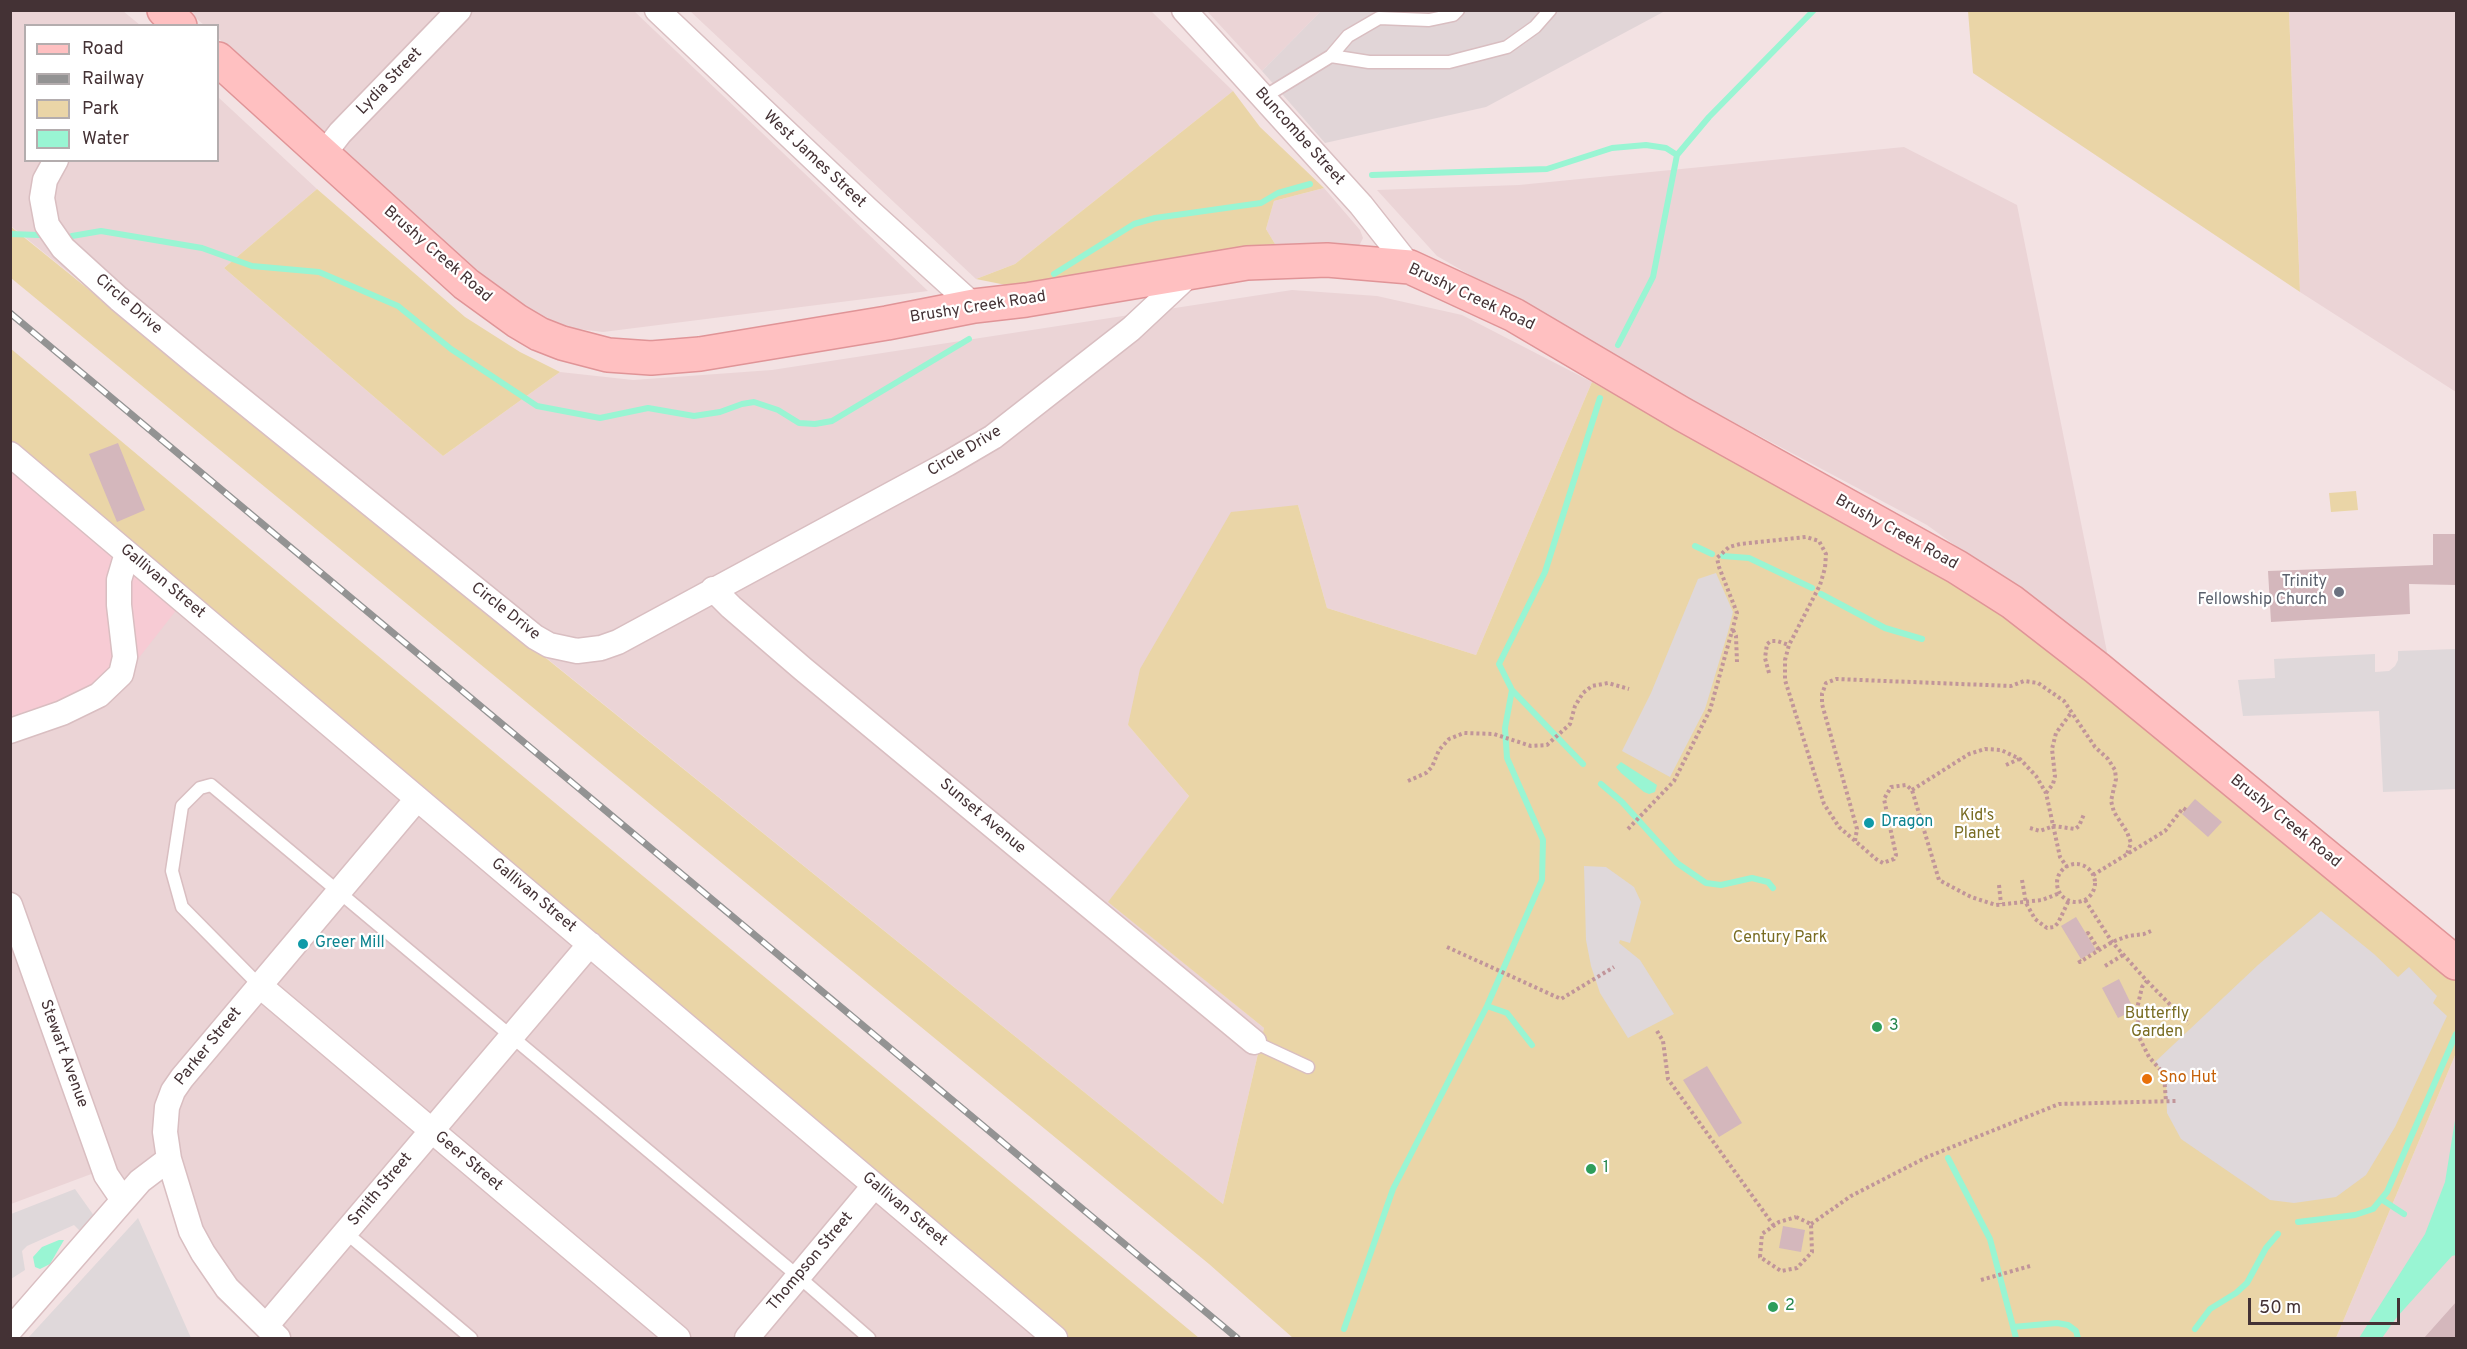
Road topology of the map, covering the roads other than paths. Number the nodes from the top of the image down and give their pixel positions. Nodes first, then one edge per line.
1 (459, 10) edge
2 (657, 10) edge
3 (1184, 10) edge
4 (1458, 10) edge
5 (1550, 10) edge
6 (1383, 14) edge
7 (1331, 56) junction
8 (219, 60) edge
9 (1264, 97) junction
10 (323, 155) junction
11 (55, 162) edge
12 (1410, 267) junction
13 (1192, 272) junction
14 (974, 306) junction
15 (10, 454) edge
16 (127, 553) junction
17 (713, 589) junction
18 (10, 731) edge
19 (417, 799) junction
20 (338, 892) junction
21 (10, 905) edge
22 (590, 944) junction
23 (2457, 963) edge
24 (259, 985) junction
25 (511, 1037) junction
26 (1254, 1042) joint
27 (1308, 1067) dead end
28 (431, 1131) junction
29 (169, 1159) junction
30 (874, 1185) junction
31 (123, 1200) junction
32 (345, 1232) junction
33 (799, 1277) junction
34 (10, 1330) edge
35 (272, 1332) edge
36 (471, 1338) edge
37 (678, 1338) edge
38 (747, 1338) edge
39 (869, 1338) edge
40 (1055, 1338) edge

1 - 10 street, Lydia Street
2 - 14 street, West James Street
3 - 9 street, Buncombe Street
4 - 6 lane
5 - 7 lane
6 - 7 lane
7 - 9 lane
8 - 10 street, Brushy Creek Road
9 - 12 street, Buncombe Street
10 - 14 street, Brushy Creek Road
11 - 17 street, Circle Drive
12 - 13 street, Brushy Creek Road
12 - 23 street, Brushy Creek Road
13 - 14 street, Brushy Creek Road
13 - 17 street, Circle Drive
15 - 16 street, Gallivan Street
16 - 18 street
16 - 19 street, Gallivan Street
17 - 26 street, Sunset Avenue
19 - 20 street, Parker Street
19 - 22 street, Gallivan Street
20 - 24 street, Parker Street
20 - 24 lane
20 - 25 lane
21 - 31 street, Stewart Avenue
22 - 25 street, Smith Street
22 - 30 street, Gallivan Street
24 - 28 street, Geer Street
24 - 29 street, Parker Street
25 - 28 street, Smith Street
25 - 33 lane
26 - 27 lane
28 - 32 street, Smith Street
28 - 37 street, Geer Street
29 - 31 street
29 - 35 street, Parker Street
30 - 33 street, Thompson Street
30 - 40 street, Gallivan Street
31 - 34 street
32 - 35 street, Smith Street
32 - 36 lane
33 - 38 street, Thompson Street
33 - 39 lane

